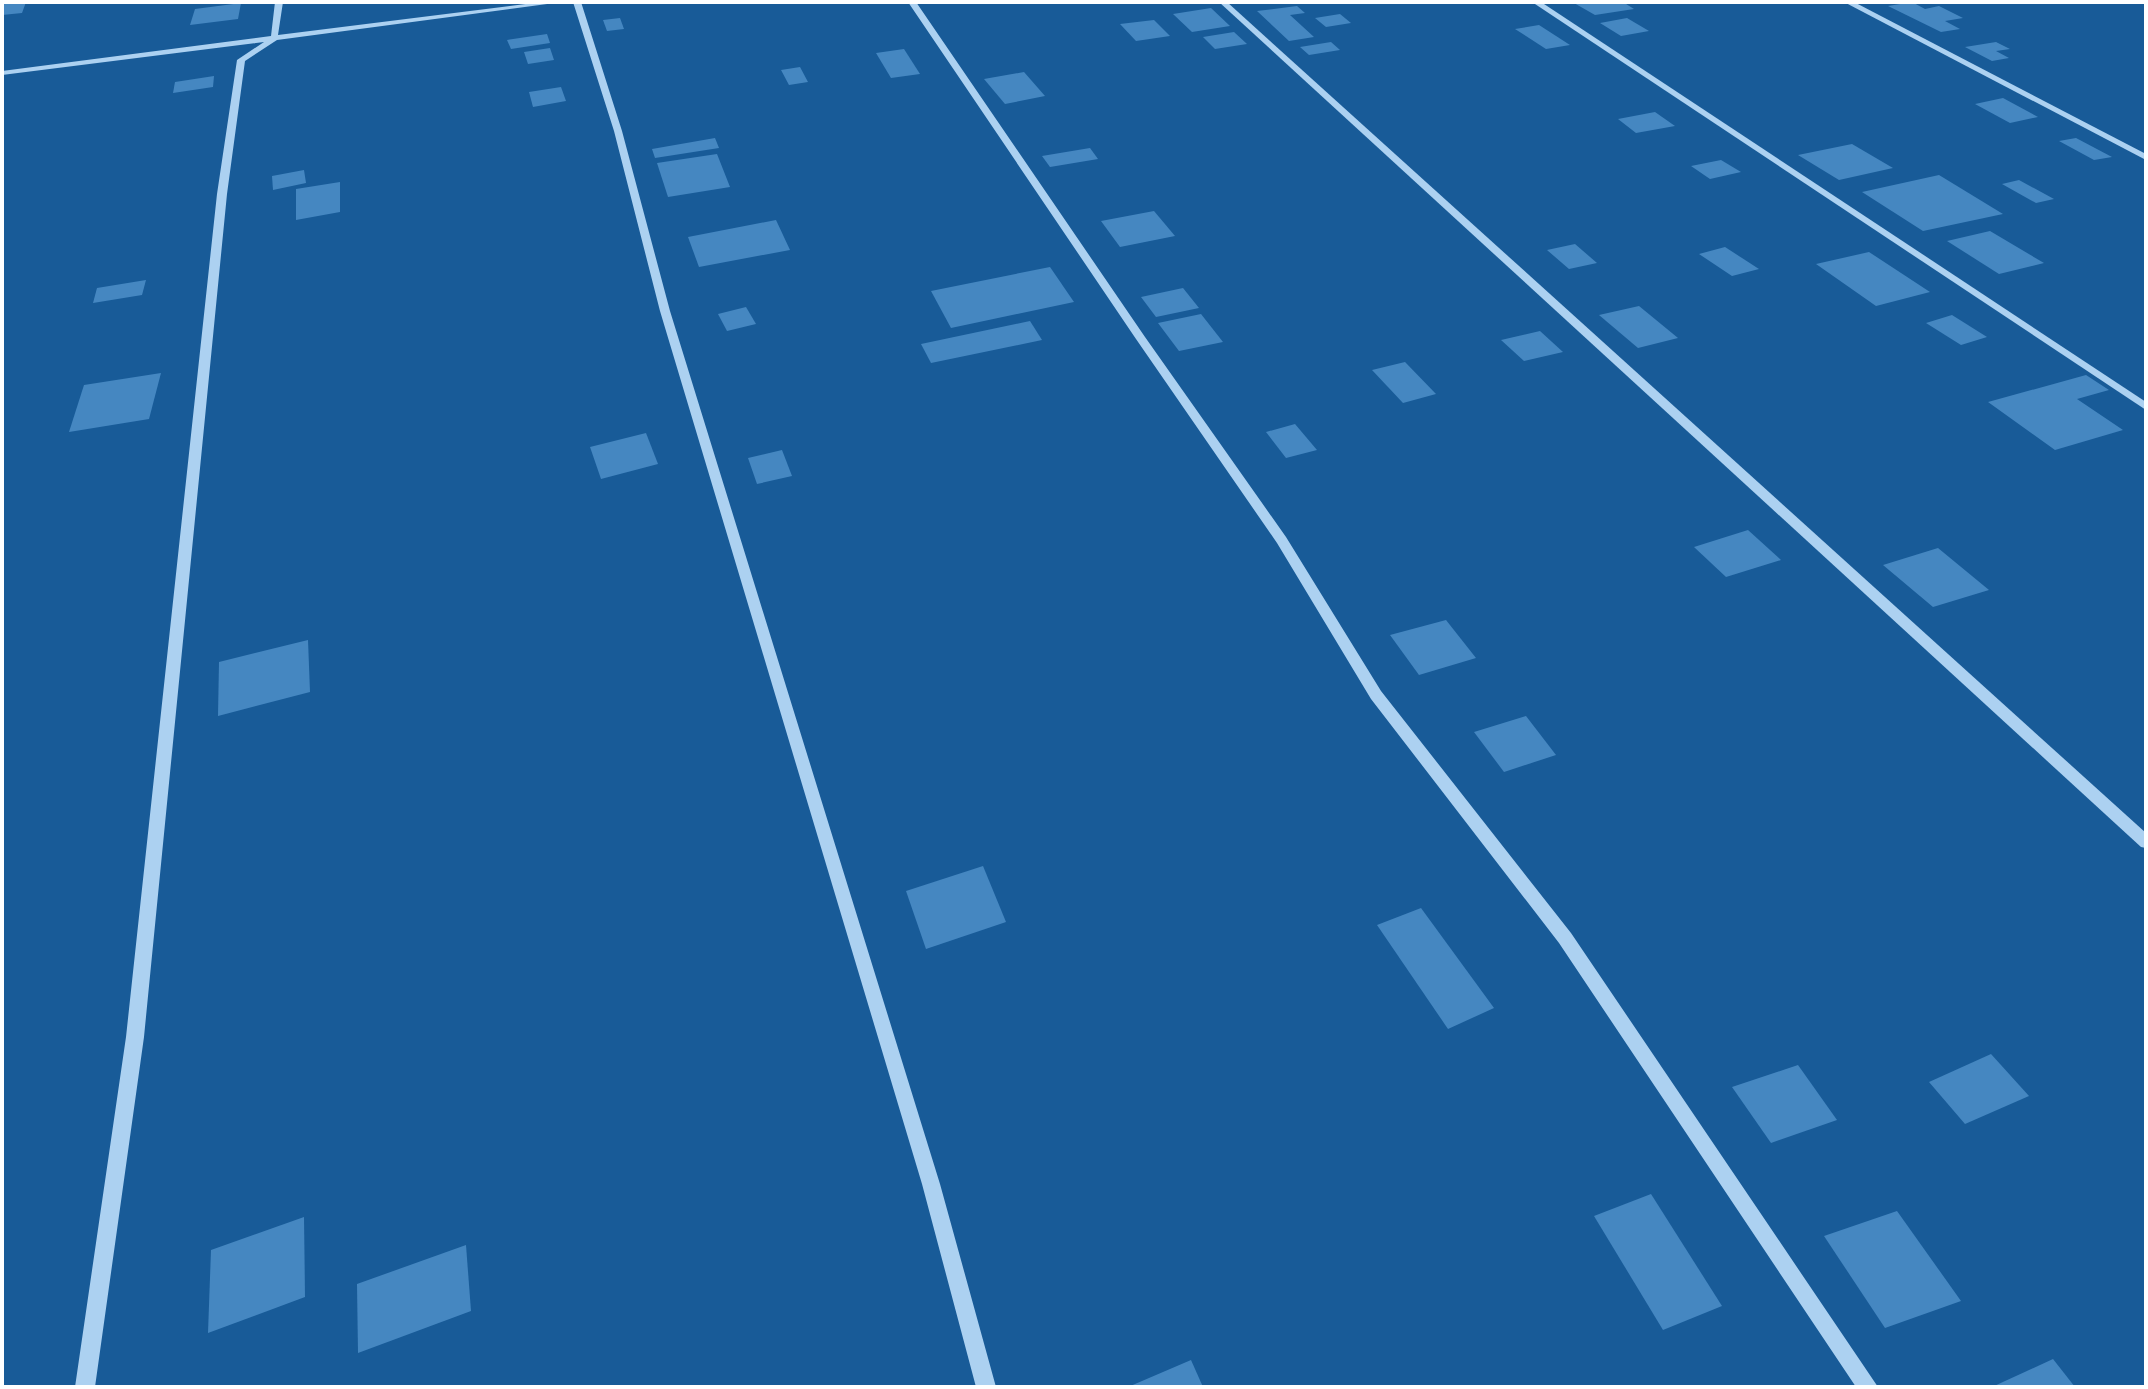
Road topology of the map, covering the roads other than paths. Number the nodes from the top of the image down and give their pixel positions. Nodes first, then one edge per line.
1 (279, 2) edge
2 (558, 2) edge
3 (577, 2) edge
4 (912, 2) edge
5 (1223, 2) edge
6 (1536, 2) edge
7 (1848, 2) edge
8 (274, 39) junction
9 (2, 73) edge
10 (2146, 157) edge
11 (2146, 407) edge
12 (2146, 842) edge
13 (85, 1387) edge
14 (986, 1387) edge
15 (1868, 1387) edge

1 - 8 street
2 - 8 street
3 - 14 street
4 - 15 street
5 - 12 street
6 - 11 street
7 - 10 street
8 - 9 street
8 - 13 street

